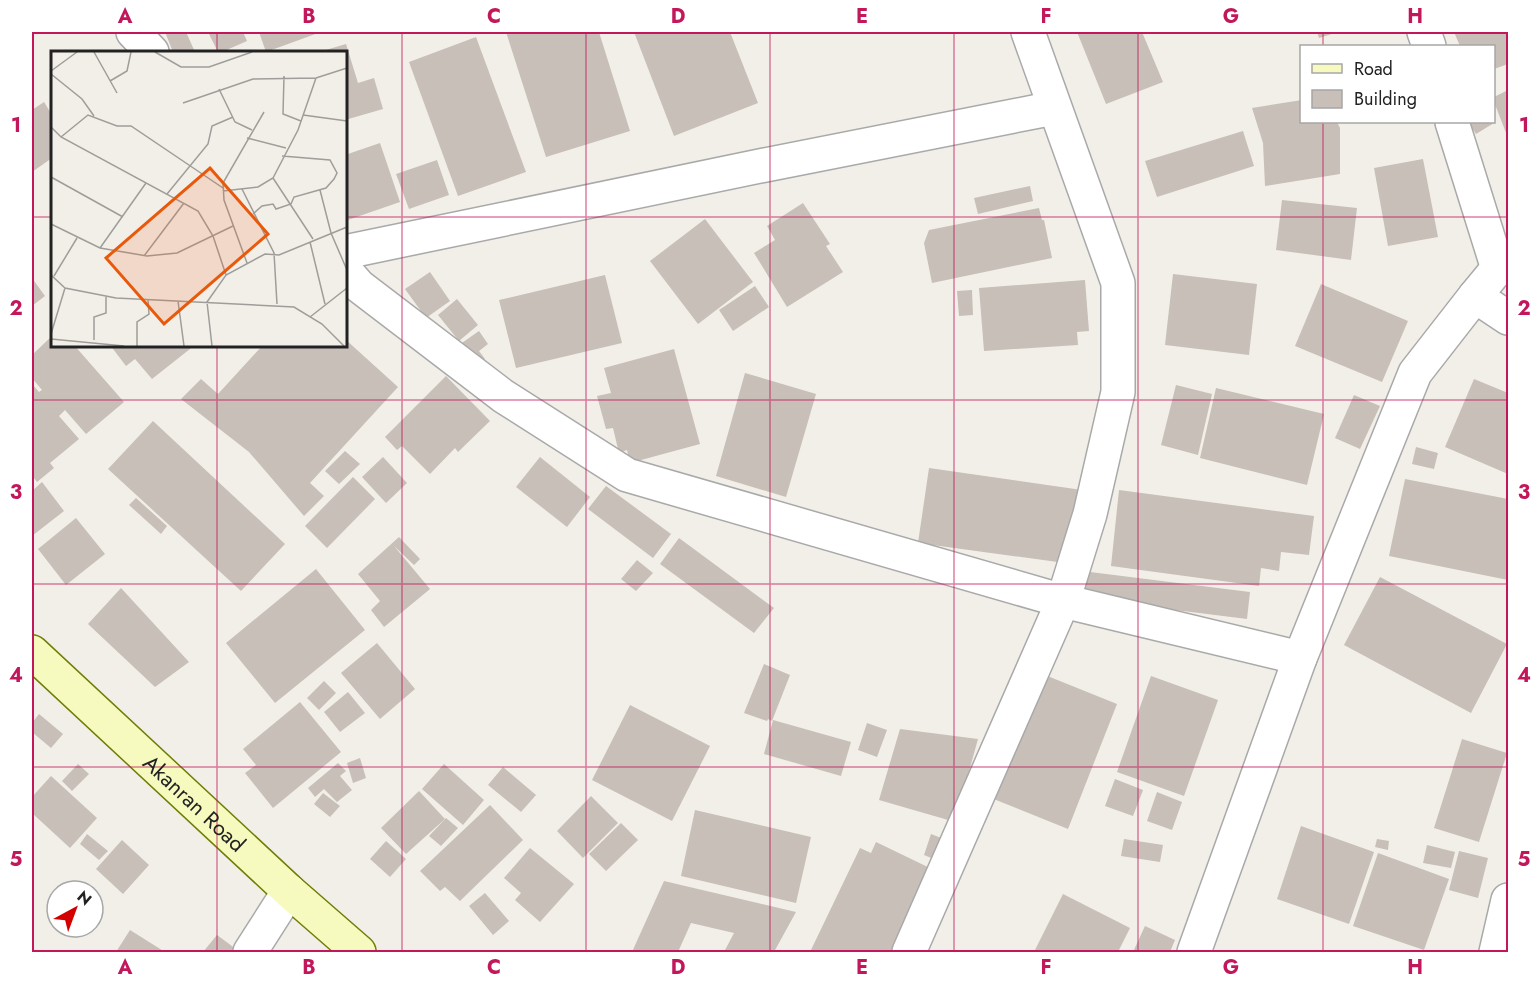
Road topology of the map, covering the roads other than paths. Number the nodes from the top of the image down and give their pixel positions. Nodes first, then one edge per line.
1 (133, 32) edge
2 (1028, 32) edge
3 (151, 51) edge
4 (1054, 108) junction
5 (1452, 123) edge
6 (346, 252) edge
7 (1503, 262) edge
8 (346, 271) edge
9 (1475, 296) junction
10 (1509, 318) edge
11 (1063, 601) junction
12 (1300, 658) junction
13 (36, 665) edge
14 (289, 891) junction
15 (1509, 900) edge
16 (250, 952) edge
17 (358, 952) edge
18 (909, 952) edge
19 (1194, 952) edge
20 (1496, 952) edge

1 - 3 street
2 - 4 street
4 - 6 street
4 - 11 street
5 - 7 street
7 - 9 street
8 - 11 street
9 - 10 street
9 - 12 street
11 - 12 street
11 - 18 street
12 - 19 street
13 - 14 main road, Akanran Road
14 - 16 street
14 - 17 main road, Akanran Road
15 - 20 street

